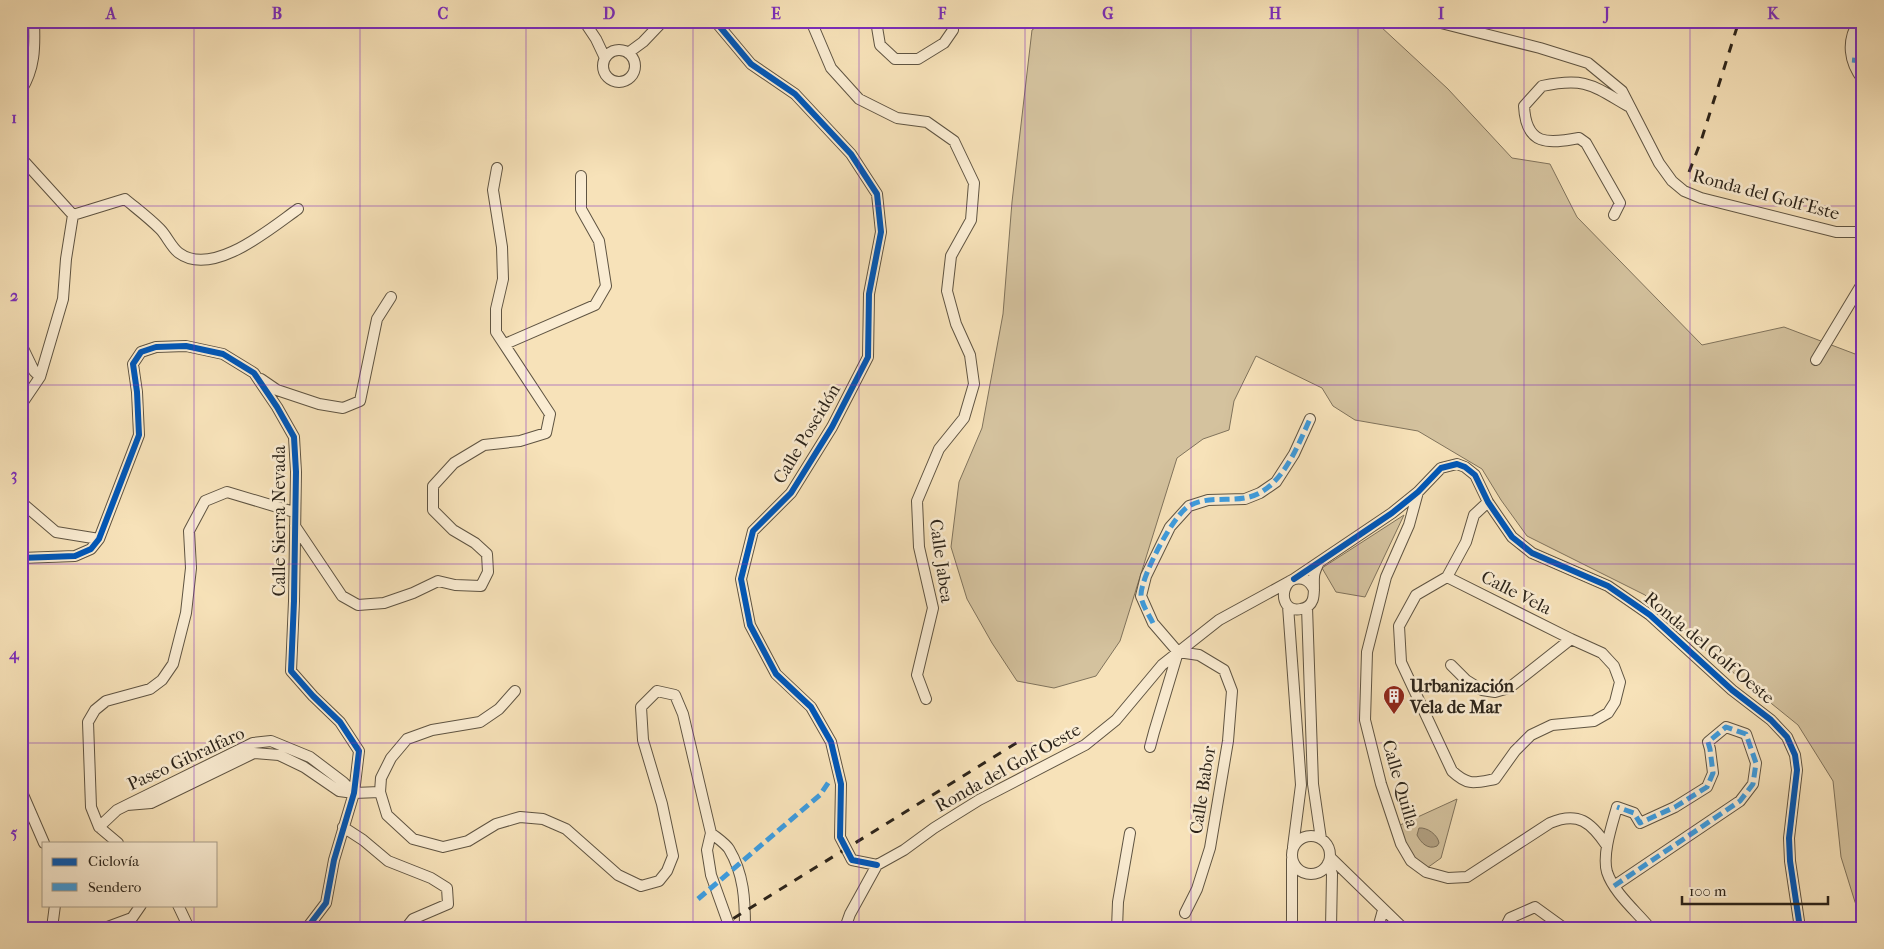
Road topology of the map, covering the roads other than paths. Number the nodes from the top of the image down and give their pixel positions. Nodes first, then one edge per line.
1 (34, 21) edge
2 (584, 21) edge
3 (663, 21) edge
4 (715, 21) edge
5 (811, 21) edge
6 (876, 21) edge
7 (1433, 21) edge
8 (1859, 21) edge
9 (953, 30) dead end
10 (596, 38) junction
11 (615, 50) junction
12 (631, 56) junction
13 (605, 58) junction
14 (1852, 60) junction
15 (1863, 62) edge
16 (1863, 80) edge
17 (21, 91) edge
18 (1629, 106) junction
19 (21, 153) edge
20 (497, 168) dead end
21 (582, 176) dead end
22 (298, 209) dead end
23 (73, 216) junction
24 (1614, 216) dead end
25 (1863, 232) edge
26 (1863, 282) edge
27 (391, 297) dead end
28 (21, 344) edge
29 (505, 344) junction
30 (1816, 360) dead end
31 (254, 373) junction
32 (40, 377) junction
33 (21, 405) edge
34 (1310, 419) dead end
35 (1418, 492) junction
36 (21, 502) edge
37 (1488, 502) junction
38 (294, 512) junction
39 (295, 526) junction
40 (99, 539) junction
41 (21, 558) edge
42 (1319, 561) junction
43 (1447, 577) junction
44 (1292, 580) junction
45 (1314, 590) junction
46 (1262, 596) junction
47 (1285, 602) junction
48 (1307, 607) junction
49 (1571, 639) junction
50 (1178, 652) junction
51 (1451, 665) dead end
52 (515, 691) dead end
53 (926, 698) dead end
54 (1150, 747) dead end
55 (21, 790) edge
56 (380, 792) junction
57 (354, 793) junction
58 (99, 827) junction
59 (343, 827) junction
60 (711, 833) junction
61 (1130, 833) dead end
62 (1322, 839) junction
63 (44, 842) edge
64 (117, 842) edge
65 (1607, 846) junction
66 (1292, 850) junction
67 (1329, 860) junction
68 (877, 865) junction
69 (1614, 886) junction
70 (55, 906) edge
71 (140, 906) edge
72 (178, 906) edge
73 (1383, 910) junction
74 (1185, 913) dead end
75 (52, 928) edge
76 (105, 928) edge
77 (185, 928) edge
78 (307, 928) edge
79 (406, 928) edge
80 (730, 928) edge
81 (745, 928) edge
82 (845, 928) edge
83 (1117, 928) edge
84 (1291, 928) edge
85 (1331, 928) edge
86 (1378, 928) edge
87 (1403, 928) edge
88 (1505, 928) edge
89 (1564, 928) edge
90 (1650, 928) edge
91 (1800, 928) edge

1 - 17 street
2 - 10 street
3 - 12 street
4 - 68 street, Calle Poseidón
5 - 53 street, Calle Jabea
6 - 9 street
7 - 18 street, Ronda del Golf Este
8 - 14 street
10 - 11 street
10 - 13 street
11 - 12 street
11 - 13 street
12 - 13 street
14 - 15 street
14 - 16 street
18 - 24 street
18 - 25 street, Ronda del Golf Este
19 - 23 street
20 - 29 street
21 - 29 street
22 - 23 street
23 - 32 street
26 - 30 street
27 - 31 street
28 - 32 street
29 - 39 street
31 - 38 street, Calle Sierra Nevada
31 - 40 street, Calle Sierra Nevada
32 - 33 street
34 - 50 street
35 - 37 street, Ronda del Golf Oeste
35 - 42 street, Ronda del Golf Oeste
35 - 65 street, Calle Quilla
36 - 40 street
37 - 43 street
37 - 91 street, Ronda del Golf Oeste
38 - 39 street, Calle Sierra Nevada
38 - 58 street
39 - 57 street, Calle Sierra Nevada
40 - 41 street
42 - 44 street, Ronda del Golf Oeste
42 - 45 street
43 - 49 street, Calle Vela
43 - 49 street, Calle Vela
44 - 45 street
44 - 46 street, Ronda del Golf Oeste
44 - 47 street
45 - 48 street
46 - 47 street
46 - 50 street, Ronda del Golf Oeste
47 - 48 street
47 - 66 street
48 - 62 street
49 - 51 street
50 - 54 street
50 - 68 street, Ronda del Golf Oeste
50 - 74 street, Calle Babor
52 - 56 street
55 - 63 street
56 - 57 street
56 - 60 street
57 - 58 street, Paseo Gibralfaro
57 - 59 street, Calle Sierra Nevada
58 - 64 street
59 - 78 street, Calle Sierra Nevada
59 - 79 street
60 - 80 street
60 - 81 street
61 - 83 street
62 - 66 street
62 - 67 street
65 - 69 street
65 - 69 street
66 - 67 street
66 - 84 street
67 - 73 street
67 - 85 street
68 - 82 street
69 - 90 street
70 - 75 street
71 - 76 street
72 - 77 street
73 - 86 street
73 - 87 street
88 - 89 street

